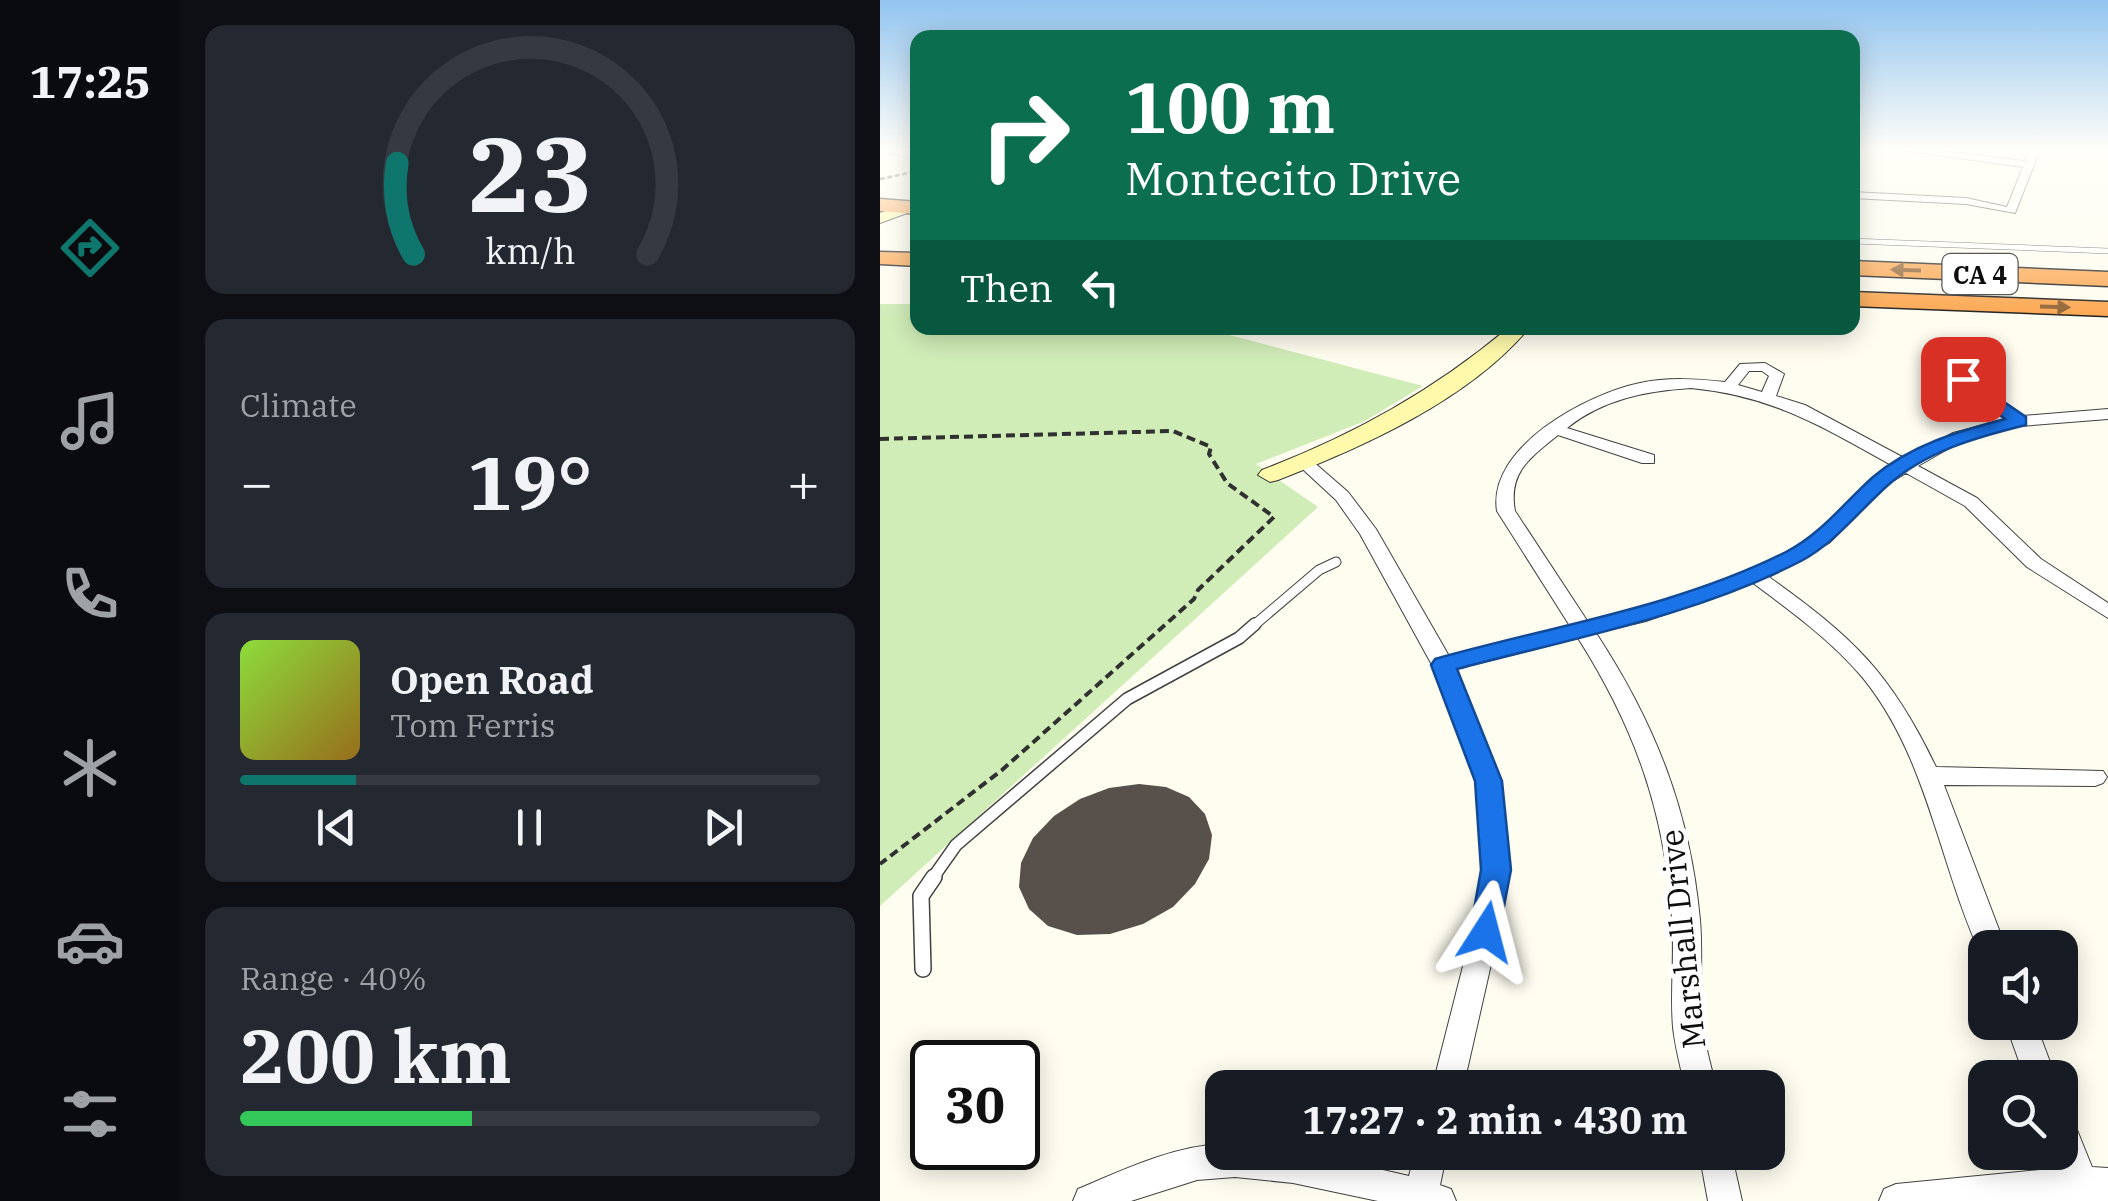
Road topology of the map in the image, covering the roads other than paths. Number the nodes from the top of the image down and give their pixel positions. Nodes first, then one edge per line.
1 (909, 206) edge
2 (1987, 206) edge
3 (2013, 206) edge
4 (884, 224) edge
5 (910, 228) edge
6 (1860, 241) edge
7 (2108, 252) edge
8 (880, 258) edge
9 (910, 260) edge
10 (1860, 268) edge
11 (2108, 279) edge
12 (1860, 299) edge
13 (2108, 309) edge
14 (1511, 335) edge
15 (1935, 358) dead end
16 (1729, 387) junction
17 (1768, 396) junction
18 (2108, 414) edge
19 (2020, 421) junction
20 (1554, 429) junction
21 (1648, 458) dead end
22 (1304, 463) junction
23 (1905, 464) junction
24 (1270, 475) dead end
25 (1336, 562) dead end
26 (1756, 576) junction
27 (2108, 612) edge
28 (1585, 630) junction
29 (1443, 665) junction
30 (1926, 776) junction
31 (2094, 777) dead end
32 (1985, 930) edge
33 (923, 969) dead end
34 (1452, 1070) edge
35 (1697, 1070) edge
36 (2078, 1156) edge
37 (1429, 1170) edge
38 (1719, 1170) edge
39 (2095, 1184) edge
40 (1426, 1199) edge
41 (1090, 1201) edge
42 (1726, 1201) edge
43 (1896, 1201) edge

1 - 4 street
2 - 3 street
4 - 5 highway
6 - 7 lane
8 - 9 highway
11 -> 10 highway, CA 4 / CA 4
12 -> 13 highway, CA 4
14 - 22 street
15 - 19 street
16 - 17 street, Marshall Drive
16 - 17 street
16 - 20 street, Marshall Drive
17 - 23 street, Marshall Drive
18 - 19 street
19 - 23 street
20 - 21 street
20 - 28 street, Marshall Drive
22 - 24 street
22 - 29 street
23 - 26 street
23 - 27 street, Marshall Drive
25 - 33 lane
26 - 28 street
26 - 30 street
28 - 29 street
28 - 35 street, Marshall Drive
29 - 34 street
30 - 31 street
30 - 32 street
36 - 39 street
37 - 40 street
38 - 42 street
39 - 43 street
40 - 41 street

